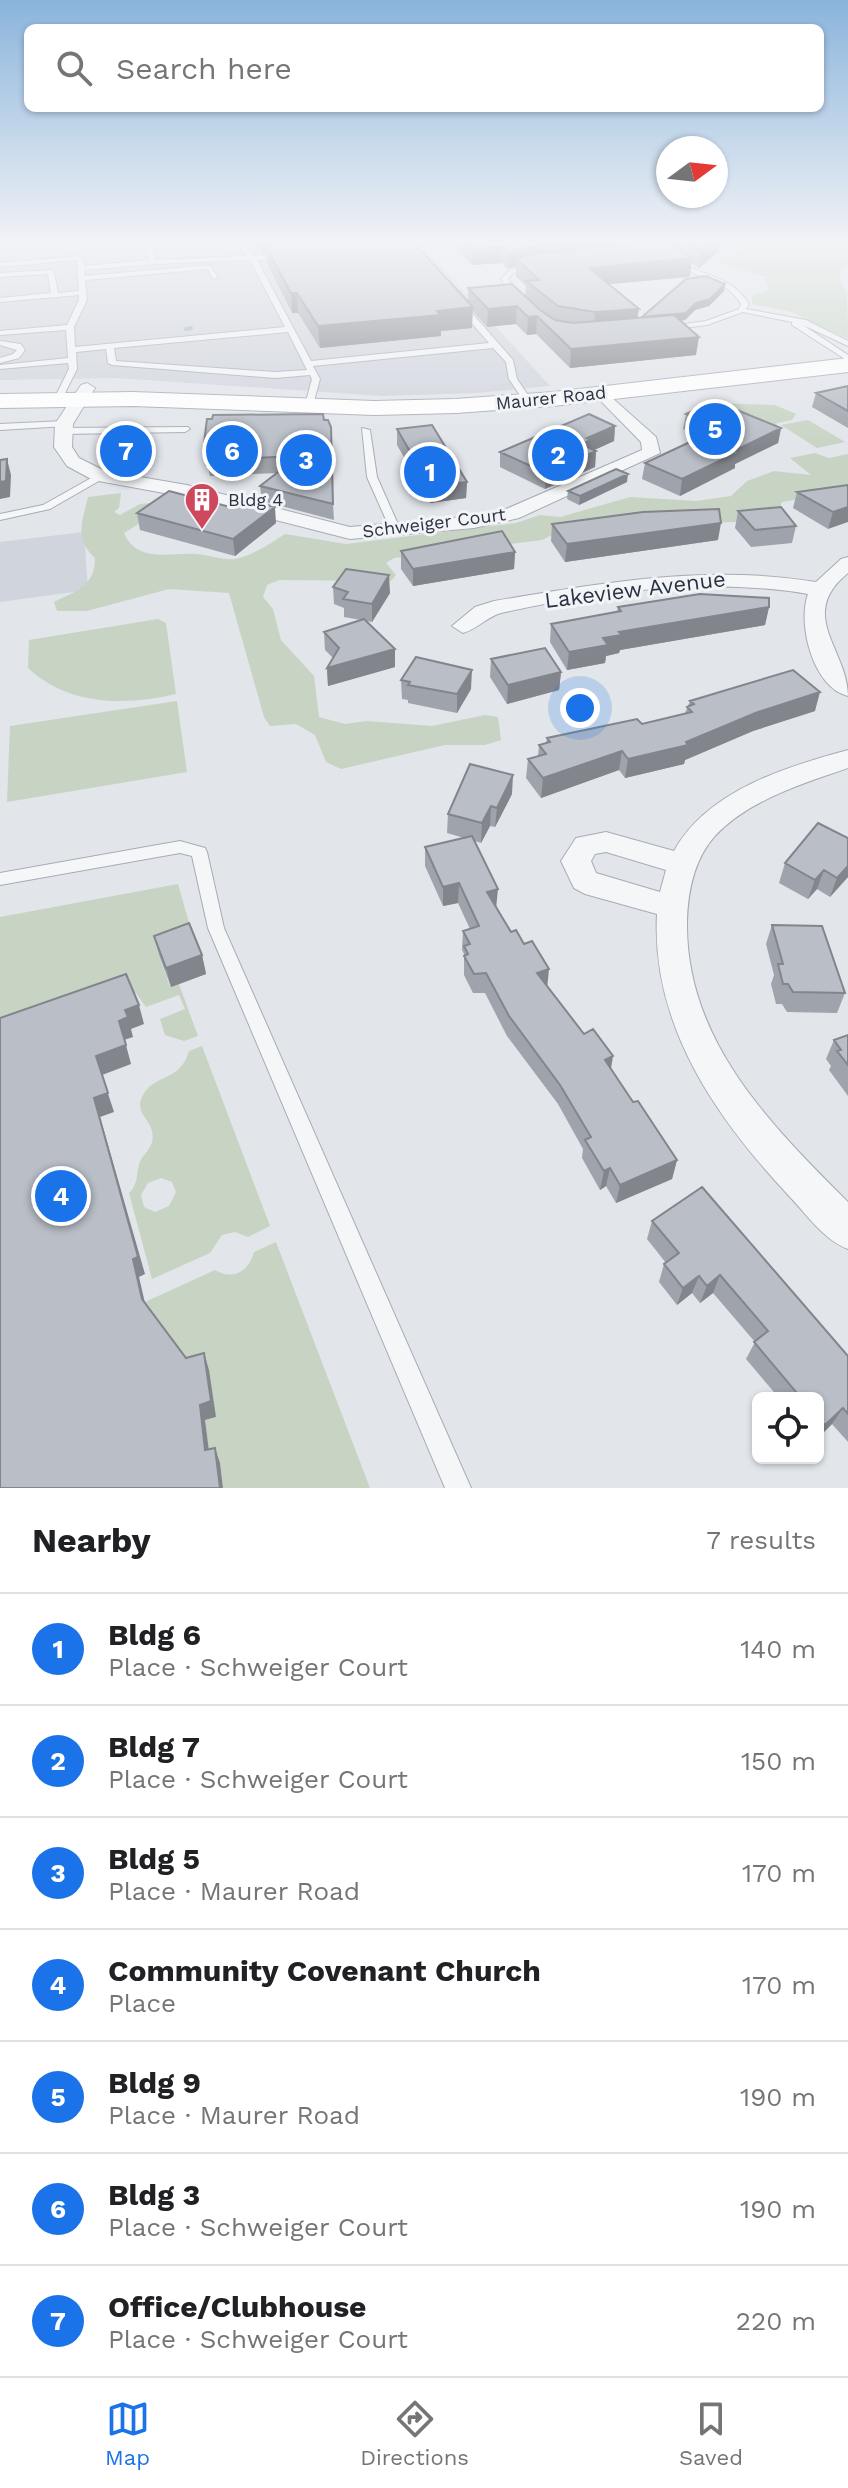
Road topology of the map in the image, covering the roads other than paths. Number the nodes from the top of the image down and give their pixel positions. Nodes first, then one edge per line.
1 (78, 310) edge
2 (280, 310) edge
3 (464, 310) edge
4 (741, 310) edge
5 (744, 310) edge
6 (792, 320) junction
7 (70, 327) junction
8 (665, 328) edge
9 (290, 329) junction
10 (30, 331) junction
11 (0, 333) edge
12 (0, 343) edge
13 (848, 344) edge
14 (495, 345) junction
15 (110, 347) junction
16 (72, 355) junction
17 (848, 359) edge
18 (0, 362) edge
19 (30, 364) junction
20 (848, 365) edge
21 (310, 368) junction
22 (0, 390) edge
23 (72, 393) junction
24 (601, 393) junction
25 (0, 401) edge
26 (528, 401) junction
27 (309, 405) junction
28 (0, 427) edge
29 (63, 428) junction
30 (185, 429) dead end
31 (365, 430) dead end
32 (100, 476) junction
33 (0, 517) edge
34 (396, 531) junction
35 (848, 563) edge
36 (820, 589) junction
37 (463, 626) dead end
38 (848, 689) edge
39 (848, 759) edge
40 (684, 865) junction
41 (0, 879) edge
42 (671, 906) junction
43 (848, 1230) edge
44 (458, 1488) edge

1 - 7 lane
2 - 9 lane
3 - 14 lane
4 - 8 lane
5 - 6 lane
6 - 13 lane
6 - 17 lane
7 - 10 lane
7 - 16 lane
9 - 15 lane
9 - 21 lane
10 - 11 lane
10 - 19 lane
12 - 18 lane
12 - 18 lane
14 - 21 lane
14 - 26 lane
15 - 16 lane
15 - 21 lane
16 - 19 lane
16 - 23 lane
18 - 19 lane
20 - 24 street, Maurer Road
21 - 27 lane
22 - 23 street, Maurer Road
23 - 25 street, Maurer Road
23 - 27 street, Maurer Road
23 - 29 street
24 - 26 street, Maurer Road
24 - 34 street, Schweiger Court
26 - 27 street, Maurer Road
28 - 29 lane
29 - 30 lane
29 - 32 street, Schweiger Court
31 - 34 lane
32 - 33 lane
32 - 34 street, Schweiger Court
35 - 36 street
36 - 37 street, Lakeview Avenue
36 - 38 street
39 - 40 street
40 - 42 street
40 - 42 street
41 - 44 lane
42 - 43 street

